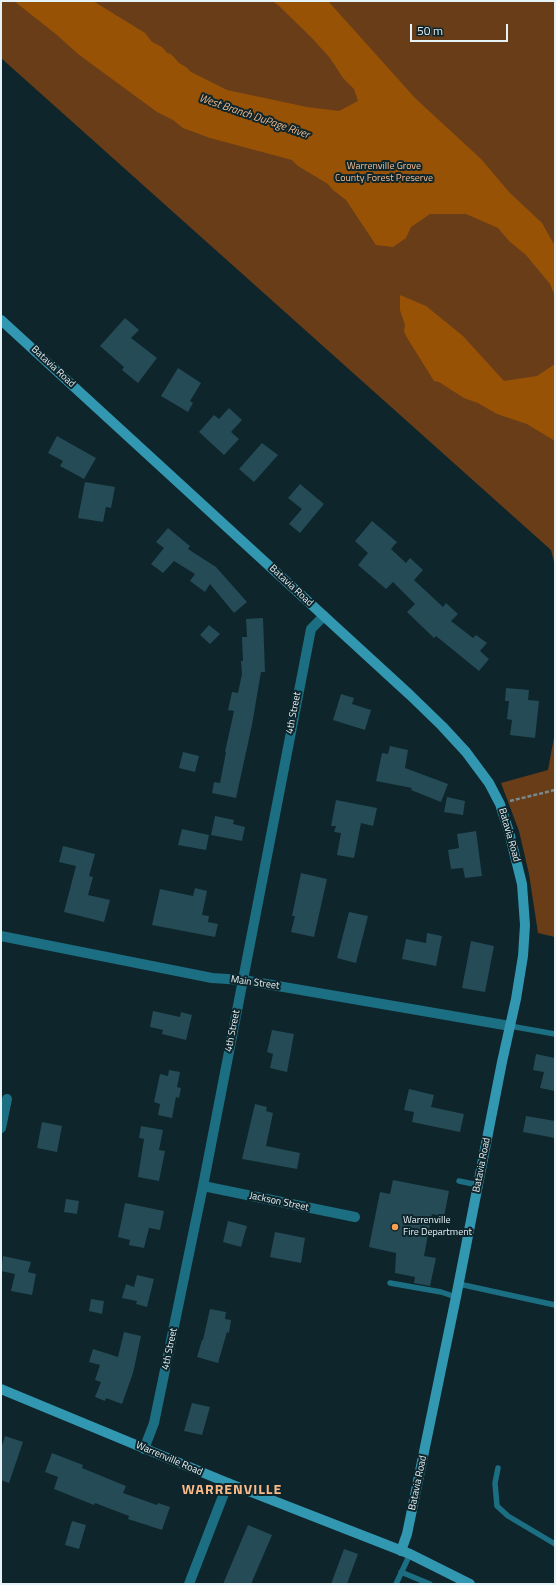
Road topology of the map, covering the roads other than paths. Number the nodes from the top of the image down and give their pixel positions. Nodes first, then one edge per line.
1 (1, 320) edge
2 (324, 616) junction
3 (1, 936) edge
4 (243, 980) junction
5 (510, 1026) junction
6 (555, 1034) edge
7 (7, 1099) dead end
8 (1, 1128) edge
9 (460, 1181) dead end
10 (478, 1185) junction
11 (203, 1186) junction
12 (355, 1217) dead end
13 (390, 1283) dead end
14 (459, 1284) junction
15 (456, 1298) junction
16 (555, 1305) edge
17 (1, 1389) edge
18 (144, 1449) junction
19 (498, 1468) dead end
20 (228, 1483) junction
21 (555, 1544) edge
22 (406, 1553) junction
23 (401, 1572) junction
24 (189, 1584) edge
25 (396, 1584) edge
26 (430, 1584) edge
27 (470, 1584) edge

1 - 2 main road, Batavia Road
2 - 4 street, 4th Street
2 - 5 main road, Batavia Road
3 - 4 street, Main Street
4 - 5 street, Main Street
4 - 11 street, 4th Street
5 - 6 lane
5 - 10 main road, Batavia Road
7 - 8 street
9 - 10 lane
10 - 14 main road, Batavia Road
11 - 12 street, Jackson Street
11 - 18 street, 4th Street
13 - 15 lane
14 - 15 main road, Batavia Road
14 - 16 lane
15 - 22 main road, Batavia Road
17 - 18 main road, Warrenville Road
18 - 20 main road, Warrenville Road
19 - 21 lane
20 - 22 main road, Warrenville Road
20 - 24 street
22 - 23 lane
22 - 27 main road, Warrenville Road
23 - 25 lane
23 - 26 lane

